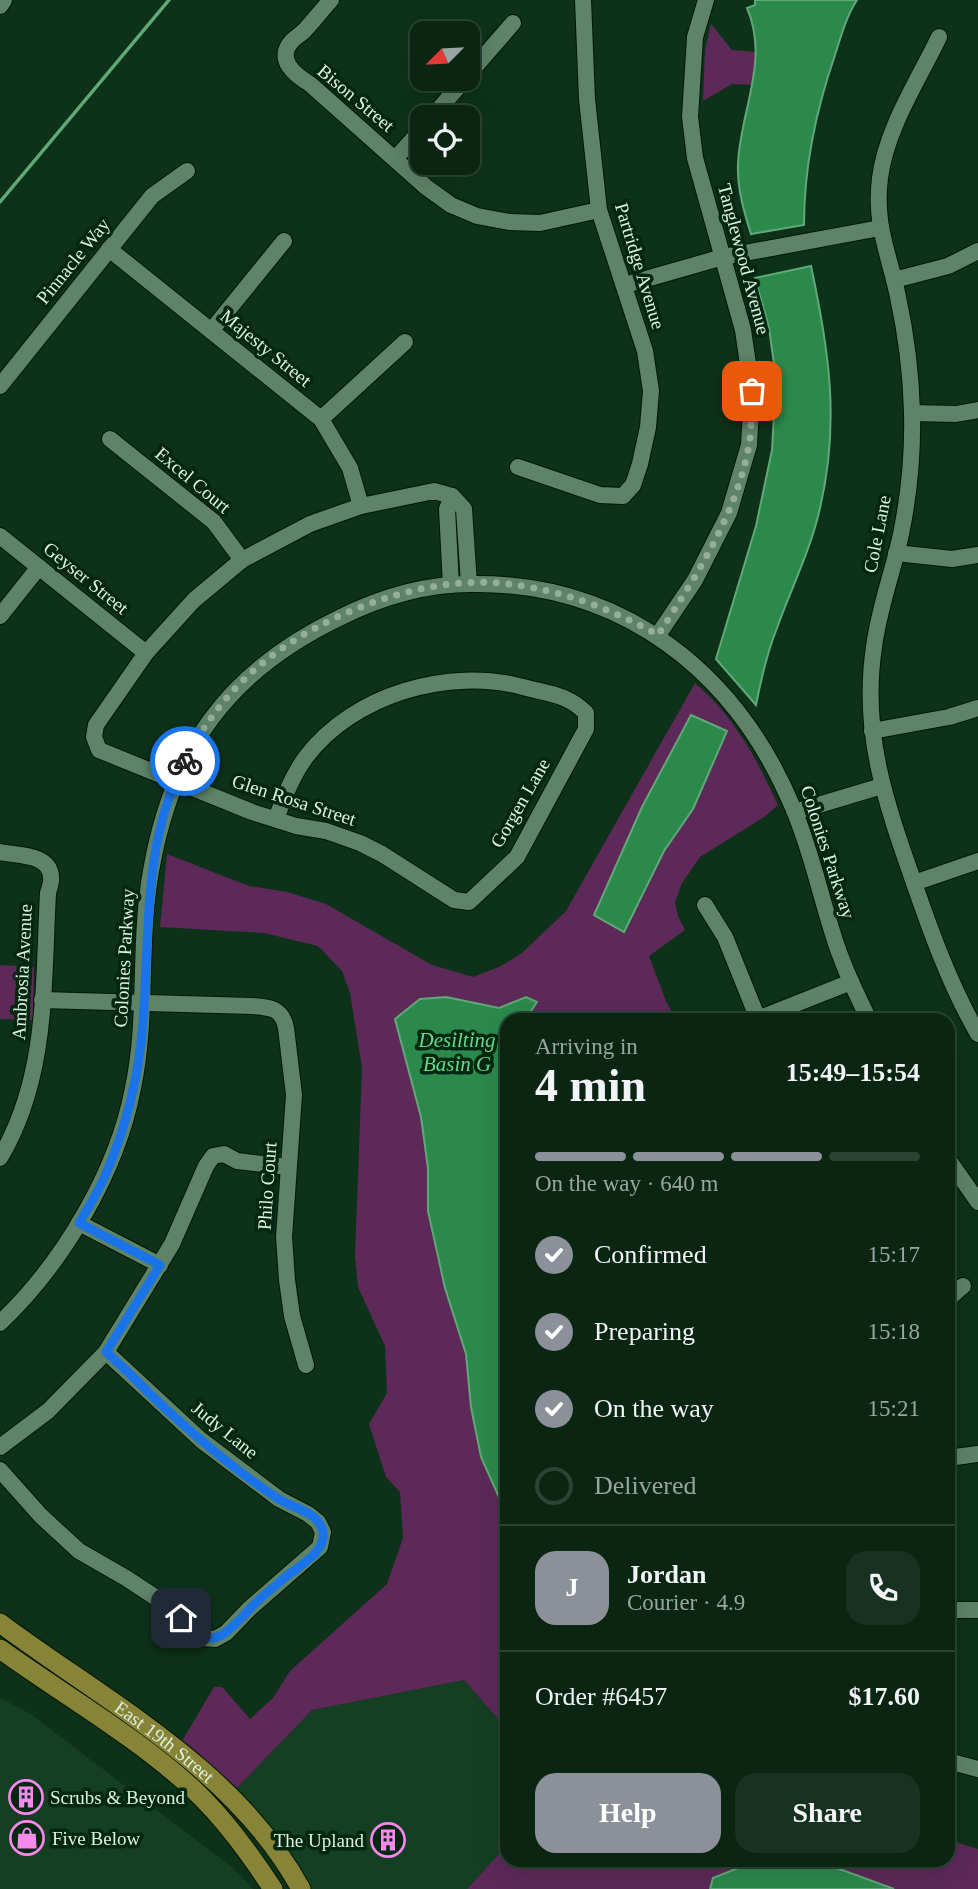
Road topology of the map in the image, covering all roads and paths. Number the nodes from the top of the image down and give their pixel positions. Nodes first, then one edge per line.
1 (4, 0) edge
2 (331, 0) edge
3 (583, 0) edge
4 (706, 0) edge
5 (0, 6) edge
6 (513, 23) dead end
7 (939, 37) dead end
8 (480, 62) edge
9 (455, 91) edge
10 (442, 105) edge
11 (410, 142) edge
12 (395, 159) junction
13 (187, 172) dead end
14 (599, 210) junction
15 (880, 228) junction
16 (284, 241) dead end
17 (110, 249) junction
18 (978, 251) edge
19 (723, 257) junction
20 (894, 280) junction
21 (625, 285) junction
22 (211, 331) junction
23 (405, 342) dead end
24 (0, 386) edge
25 (978, 410) edge
26 (912, 413) junction
27 (320, 419) junction
28 (110, 439) dead end
29 (518, 467) dead end
30 (452, 496) junction
31 (361, 506) junction
32 (0, 536) edge
33 (896, 553) junction
34 (978, 555) edge
35 (242, 560) junction
36 (39, 567) junction
37 (469, 584) junction
38 (451, 585) junction
39 (0, 616) edge
40 (658, 635) junction
41 (146, 653) junction
42 (978, 708) edge
43 (872, 730) junction
44 (175, 779) junction
45 (882, 786) junction
46 (795, 812) junction
47 (276, 819) junction
48 (0, 852) edge
49 (978, 861) edge
50 (914, 883) junction
51 (469, 902) joint
52 (705, 905) dead end
53 (851, 982) junction
54 (42, 1000) junction
55 (143, 1002) junction
56 (754, 1013) edge
57 (774, 1013) edge
58 (866, 1013) edge
59 (978, 1034) edge
60 (0, 1158) edge
61 (288, 1167) junction
62 (955, 1169) edge
63 (978, 1202) edge
64 (79, 1223) junction
65 (160, 1265) junction
66 (962, 1286) dead end
67 (955, 1292) edge
68 (0, 1323) edge
69 (106, 1352) junction
70 (306, 1365) dead end
71 (0, 1447) edge
72 (978, 1454) edge
73 (955, 1457) edge
74 (0, 1470) edge
75 (955, 1610) edge
76 (978, 1610) edge
77 (0, 1623) edge
78 (0, 1649) edge
79 (955, 1763) edge
80 (978, 1769) edge
81 (273, 1889) edge
82 (302, 1889) edge

1 - 5 street
2 - 12 street, Bison Street
3 - 14 street, Partridge Avenue
4 - 19 street, Tanglewood Avenue
6 - 8 street
7 - 15 street, Cole Lane
9 - 10 street
11 - 12 street
12 - 14 street, Bison Street
13 - 17 street, Pinnacle Way
14 - 21 street, Partridge Avenue
15 - 19 street
15 - 20 street, Cole Lane
16 - 22 street
17 - 22 street, Majesty Street
17 - 24 street, Pinnacle Way
18 - 20 street
19 - 21 street
19 - 40 street, Tanglewood Avenue
20 - 26 street, Cole Lane
21 - 29 street, Partridge Avenue
22 - 27 street, Majesty Street
23 - 27 street
25 - 26 street
26 - 33 street, Cole Lane
27 - 31 street, Majesty Street
28 - 35 street, Excel Court
30 - 31 street
30 - 37 street
30 - 38 street
31 - 35 street
32 - 36 street, Geyser Street
33 - 34 street
33 - 43 street, Cole Lane
35 - 41 street
36 - 39 street
36 - 41 street, Geyser Street
37 - 38 street, Colonies Parkway
37 - 40 street, Colonies Parkway
38 - 44 street, Colonies Parkway
40 - 46 street, Colonies Parkway
41 - 44 street, Glen Rosa Street
42 - 43 street
43 - 45 street, Cole Lane
44 - 47 street, Glen Rosa Street
44 - 55 street, Colonies Parkway
45 - 46 street
45 - 50 street, Cole Lane
46 - 53 street, Colonies Parkway
47 - 51 street, Glen Rosa Street
47 - 51 street, Gorgen Lane
48 - 54 street, Ambrosia Avenue
49 - 50 street
50 - 59 street, Cole Lane
52 - 56 street
53 - 57 street
53 - 58 street, Colonies Parkway
54 - 55 street
54 - 60 street, Ambrosia Avenue
55 - 61 street, Philo Court
55 - 64 street, Colonies Parkway
61 - 65 street
61 - 70 street, Philo Court
62 - 63 street
64 - 65 street
64 - 68 street, Colonies Parkway
65 - 69 street
66 - 67 street
69 - 71 street
69 - 74 street, Judy Lane
72 - 73 street
75 - 76 street
77 - 82 main road, East 19th Street
78 - 81 main road, East 19th Street
79 - 80 street

